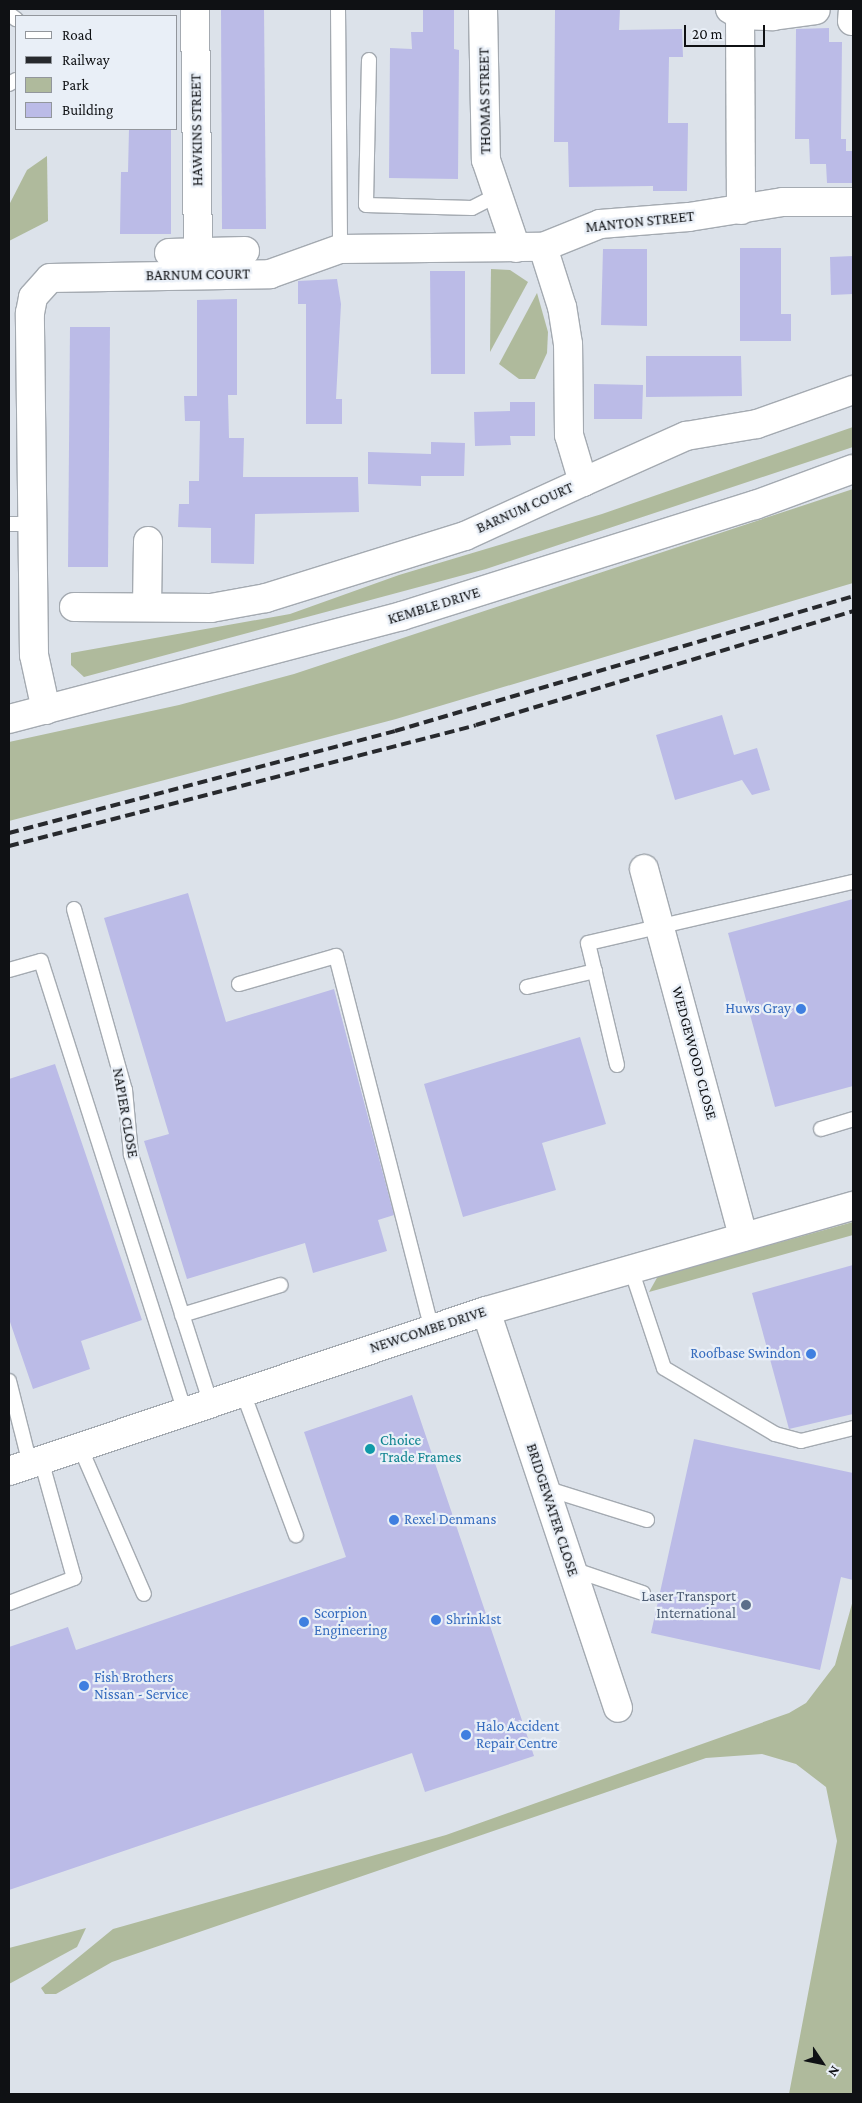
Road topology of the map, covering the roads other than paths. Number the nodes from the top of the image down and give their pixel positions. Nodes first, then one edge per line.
1 (195, 9) edge
2 (338, 9) edge
3 (483, 9) edge
4 (816, 10) edge
5 (735, 12) edge
6 (369, 60) dead end
7 (496, 196) junction
8 (853, 202) edge
9 (741, 210) junction
10 (543, 247) junction
11 (516, 248) junction
12 (340, 249) junction
13 (245, 251) dead end
14 (198, 252) junction
15 (169, 253) dead end
16 (853, 390) edge
17 (853, 469) edge
18 (583, 482) junction
19 (21, 524) edge
20 (148, 541) dead end
21 (74, 607) dead end
22 (147, 607) junction
23 (46, 710) junction
24 (9, 719) edge
25 (644, 869) dead end
26 (853, 882) edge
27 (74, 909) dead end
28 (660, 928) junction
29 (9, 970) edge
30 (595, 971) junction
31 (239, 984) dead end
32 (527, 988) dead end
33 (617, 1065) dead end
34 (853, 1119) edge
35 (821, 1129) dead end
36 (853, 1206) edge
37 (743, 1237) junction
38 (631, 1270) junction
39 (281, 1285) dead end
40 (486, 1311) junction
41 (182, 1315) junction
42 (432, 1328) junction
43 (9, 1381) edge
44 (242, 1390) junction
45 (210, 1401) junction
46 (184, 1410) junction
47 (853, 1428) edge
48 (80, 1447) junction
49 (26, 1465) edge
50 (545, 1488) junction
51 (647, 1520) dead end
52 (296, 1535) dead end
53 (572, 1569) junction
54 (643, 1593) dead end
55 (144, 1594) dead end
56 (9, 1603) edge
57 (618, 1708) dead end

1 - 14 street, HAWKINS STREET
2 - 12 lane
3 - 7 street, THOMAS STREET
4 - 5 street
5 - 9 street
6 - 7 lane
7 - 11 street, THOMAS STREET
8 - 9 street, MANTON STREET
9 - 10 street, MANTON STREET
10 - 11 street, BARNUM COURT
10 - 18 street, BARNUM COURT
11 - 12 street, BARNUM COURT
12 - 19 street, BARNUM COURT
13 - 14 street
14 - 15 street
16 - 18 street, BARNUM COURT
17 - 23 street, KEMBLE DRIVE
18 - 22 street, BARNUM COURT
19 - 23 street, BARNUM COURT
20 - 22 street
21 - 22 street, BARNUM COURT
23 - 24 street, KEMBLE DRIVE
25 - 28 street, WEDGEWOOD CLOSE
26 - 28 lane
27 - 41 lane, NAPIER CLOSE
28 - 30 lane
28 - 37 street, WEDGEWOOD CLOSE
29 - 46 lane
30 - 32 lane
30 - 33 lane
31 - 42 lane
34 - 35 lane
36 - 37 street, NEWCOMBE DRIVE
37 - 38 street, NEWCOMBE DRIVE
38 - 40 street, NEWCOMBE DRIVE
38 - 47 lane
39 - 41 lane
40 - 42 street, NEWCOMBE DRIVE
40 - 50 street, BRIDGEWATER CLOSE
41 - 45 lane, NAPIER CLOSE
42 - 44 street, NEWCOMBE DRIVE
43 - 49 lane
44 - 45 street, NEWCOMBE DRIVE
44 - 52 lane
45 - 46 street, NEWCOMBE DRIVE
46 - 48 street, NEWCOMBE DRIVE
48 - 49 street, NEWCOMBE DRIVE
48 - 55 lane
49 - 56 lane
50 - 51 lane
50 - 53 street, BRIDGEWATER CLOSE
53 - 54 lane
53 - 57 street, BRIDGEWATER CLOSE

